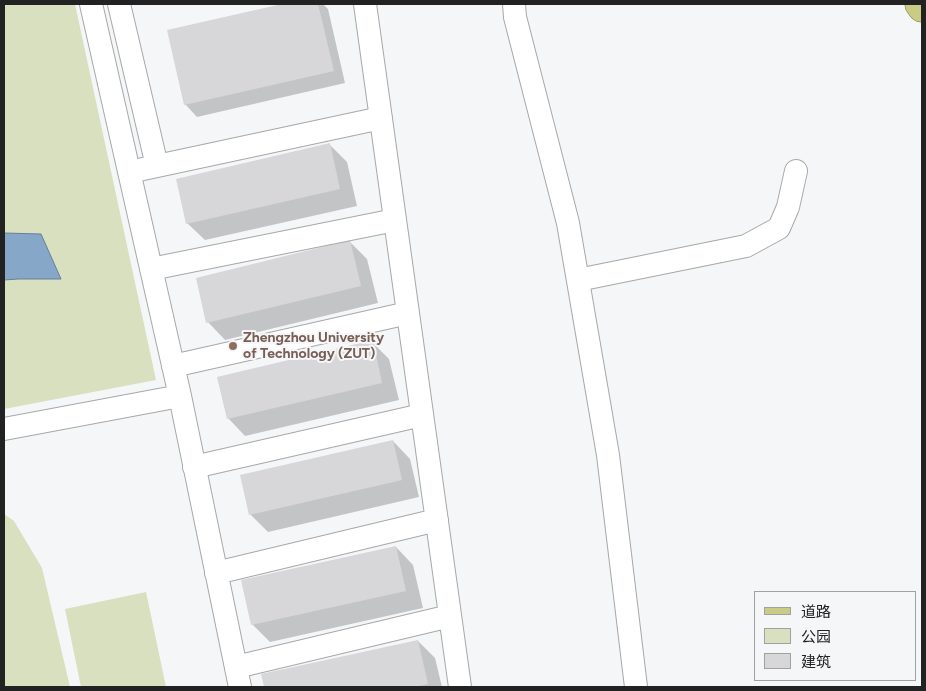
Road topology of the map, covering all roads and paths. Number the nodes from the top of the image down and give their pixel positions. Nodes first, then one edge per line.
1 (91, 4) edge
2 (119, 4) edge
3 (365, 4) edge
4 (514, 4) edge
5 (920, 4) edge
6 (922, 8) edge
7 (380, 118) junction
8 (156, 166) junction
9 (796, 171) dead end
10 (129, 172) junction
11 (395, 220) junction
12 (151, 269) junction
13 (578, 280) junction
14 (408, 313) junction
15 (173, 366) junction
16 (180, 396) junction
17 (422, 415) junction
18 (4, 429) edge
19 (194, 467) junction
20 (437, 520) junction
21 (216, 574) junction
22 (450, 616) junction
23 (238, 677) edge
24 (460, 687) edge
25 (636, 687) edge

1 - 10 street
2 - 8 street
3 - 7 street
4 - 13 street
5 - 6 main road
7 - 8 street
7 - 11 street
8 - 10 street
9 - 13 street
10 - 12 street
11 - 12 street
11 - 14 street
12 - 15 street
13 - 25 street
14 - 15 street
14 - 17 street
15 - 16 street
16 - 18 street
16 - 19 street
17 - 19 street
17 - 20 street
19 - 21 street
20 - 21 street
20 - 22 street
21 - 23 street
22 - 23 street
22 - 24 street

